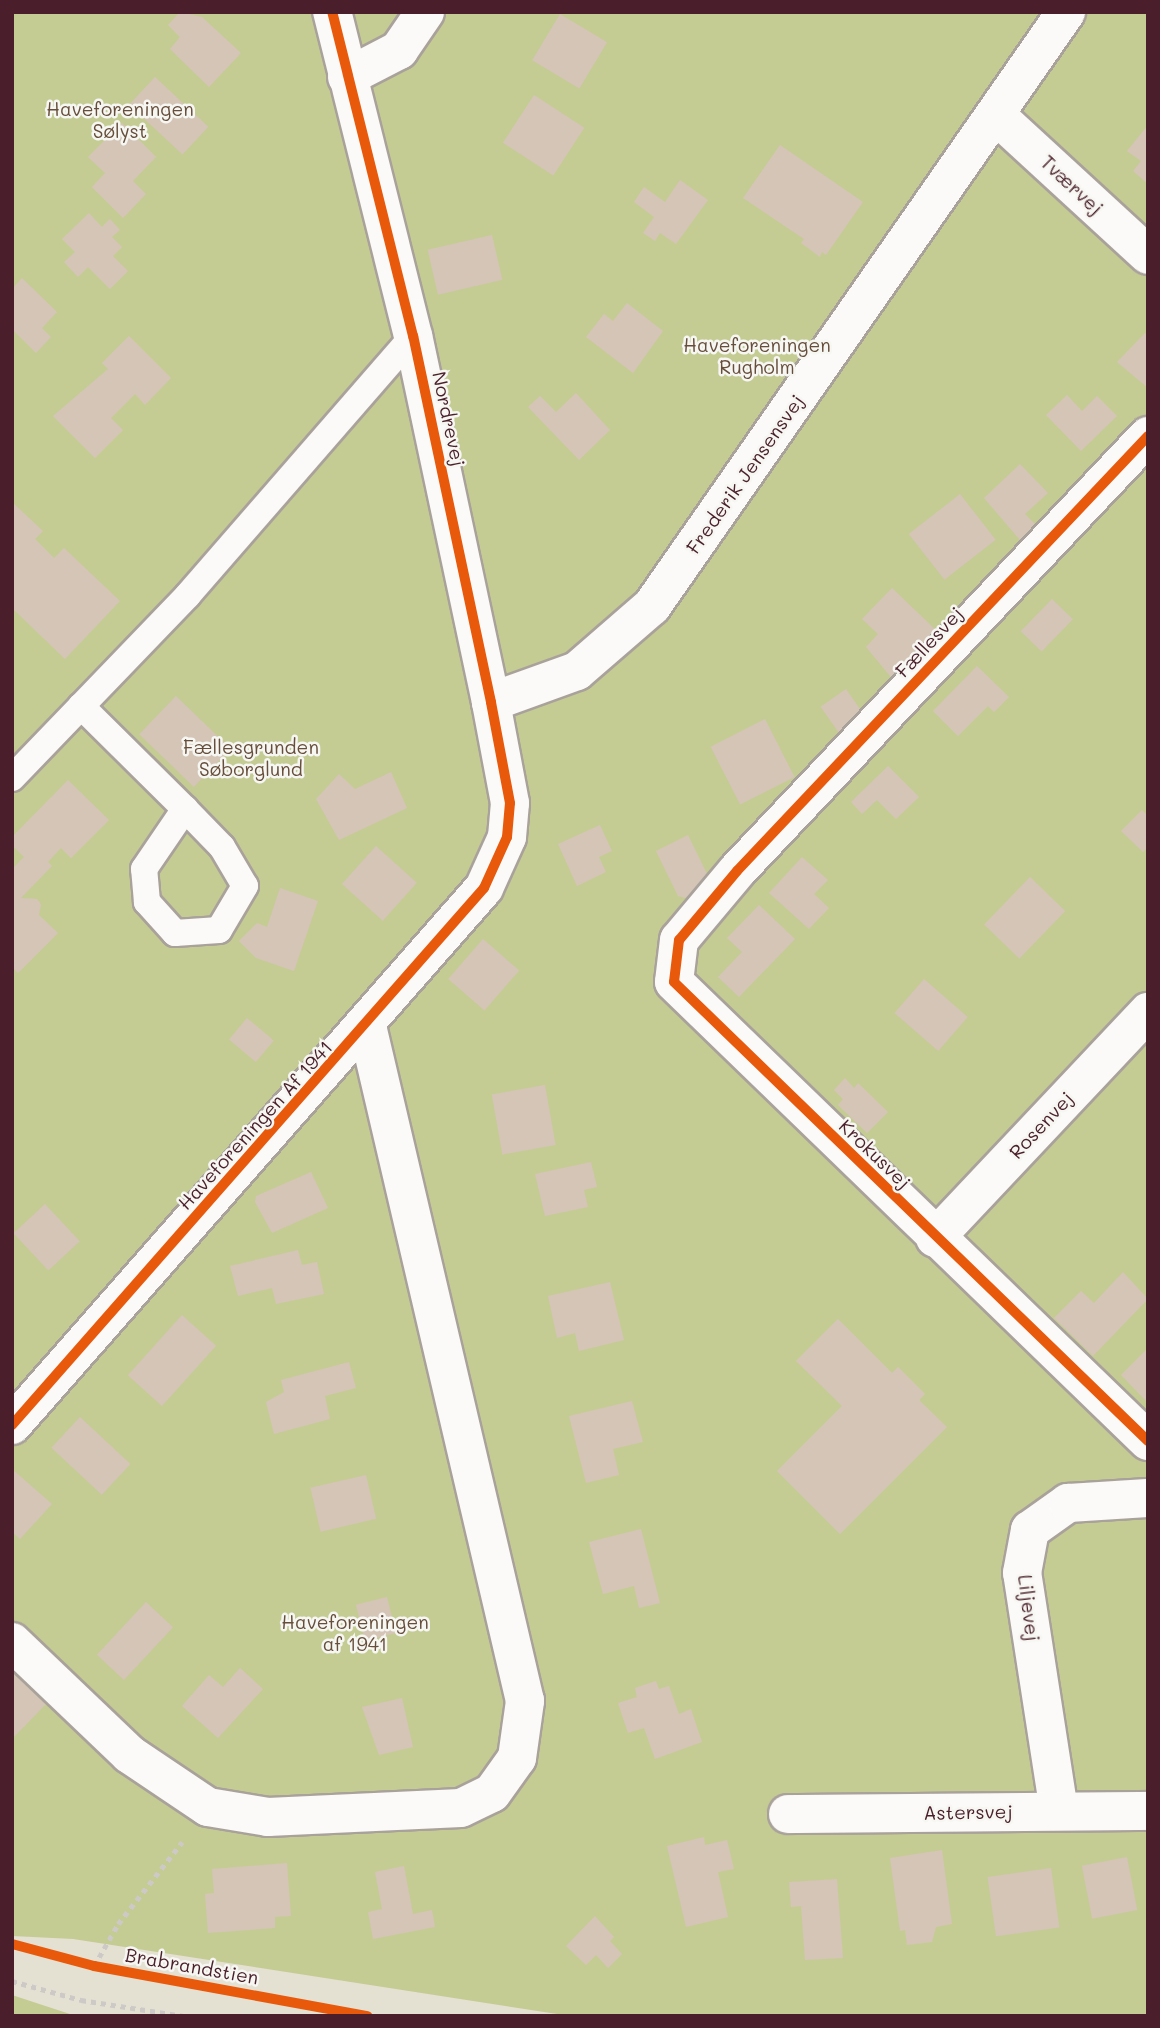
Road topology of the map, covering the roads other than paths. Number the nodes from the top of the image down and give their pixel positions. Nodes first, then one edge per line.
1 (332, 12) edge
2 (425, 12) edge
3 (1066, 12) edge
4 (347, 76) junction
5 (997, 116) junction
6 (1148, 255) edge
7 (413, 336) junction
8 (1148, 436) edge
9 (491, 702) junction
10 (81, 706) junction
11 (12, 778) edge
12 (185, 809) junction
13 (507, 837) joint
14 (737, 871) joint
15 (1148, 1012) edge
16 (367, 1026) junction
17 (935, 1238) junction
18 (12, 1425) edge
19 (1148, 1441) edge
20 (1148, 1498) edge
21 (12, 1642) edge
22 (1059, 1811) junction
23 (1148, 1811) edge
24 (789, 1814) dead end

1 - 4 street, Nordrevej
2 - 4 street
3 - 5 street, Frederik Jensensvej
4 - 7 street, Nordrevej
5 - 6 street, Tværvej
5 - 9 street, Frederik Jensensvej
7 - 9 street, Nordrevej
7 - 10 lane
8 - 14 street, Fællesvej
9 - 13 street, Nordrevej
10 - 11 lane
10 - 12 lane
12 - 12 lane
13 - 16 street, Haveforeningen Af 1941
14 - 17 street, Krokusvej
15 - 17 street, Rosenvej
16 - 18 street, Haveforeningen Af 1941
16 - 21 street
17 - 19 street, Krokusvej
20 - 22 street, Liljevej
22 - 23 street, Astersvej
22 - 24 street, Astersvej

